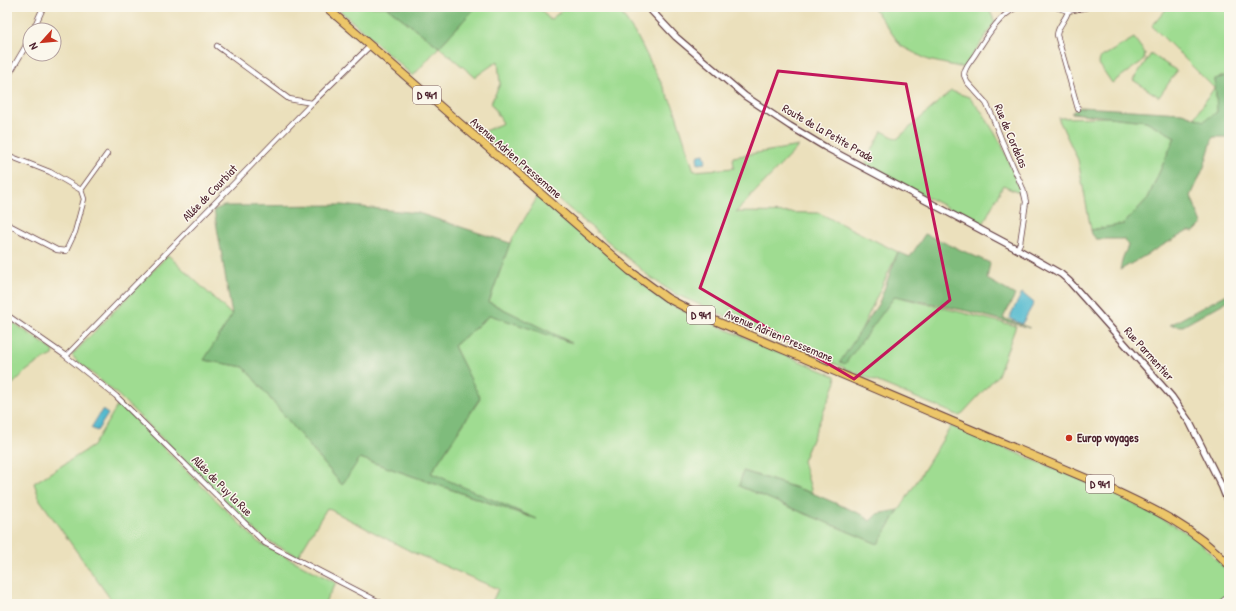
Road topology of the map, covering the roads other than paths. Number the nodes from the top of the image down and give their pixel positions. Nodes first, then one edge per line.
1 (326, 7) edge
2 (648, 7) edge
3 (1017, 7) edge
4 (1056, 7) edge
5 (1088, 7) edge
6 (42, 10) dead end
7 (1068, 10) junction
8 (37, 22) edge
9 (217, 46) dead end
10 (370, 46) junction
11 (22, 52) edge
12 (7, 78) edge
13 (312, 103) junction
14 (1078, 109) dead end
15 (107, 154) dead end
16 (7, 156) edge
17 (81, 190) junction
18 (7, 224) edge
19 (1017, 249) junction
20 (7, 315) edge
21 (66, 356) junction
22 (1229, 505) edge
23 (1229, 565) edge
24 (1229, 596) edge
25 (383, 604) edge
26 (1219, 604) edge

1 - 10 main road, D 941
2 - 19 street, Route de la Petite Prade
3 - 19 street, Rue de Cordelas
4 - 7 street
5 - 7 street
6 - 8 street
7 - 14 street
9 - 13 street
10 - 13 street, Allée de Courbiat
10 - 23 main road, Avenue Adrien Pressemane / D 941
11 - 12 street
13 - 21 street, Allée de Courbiat
15 - 17 street
16 - 17 street
17 - 18 street
19 - 22 street, Rue Parmentier
20 - 21 street, Allée de Puy la Rue
21 - 25 street, Allée de Puy la Rue
24 - 26 street

